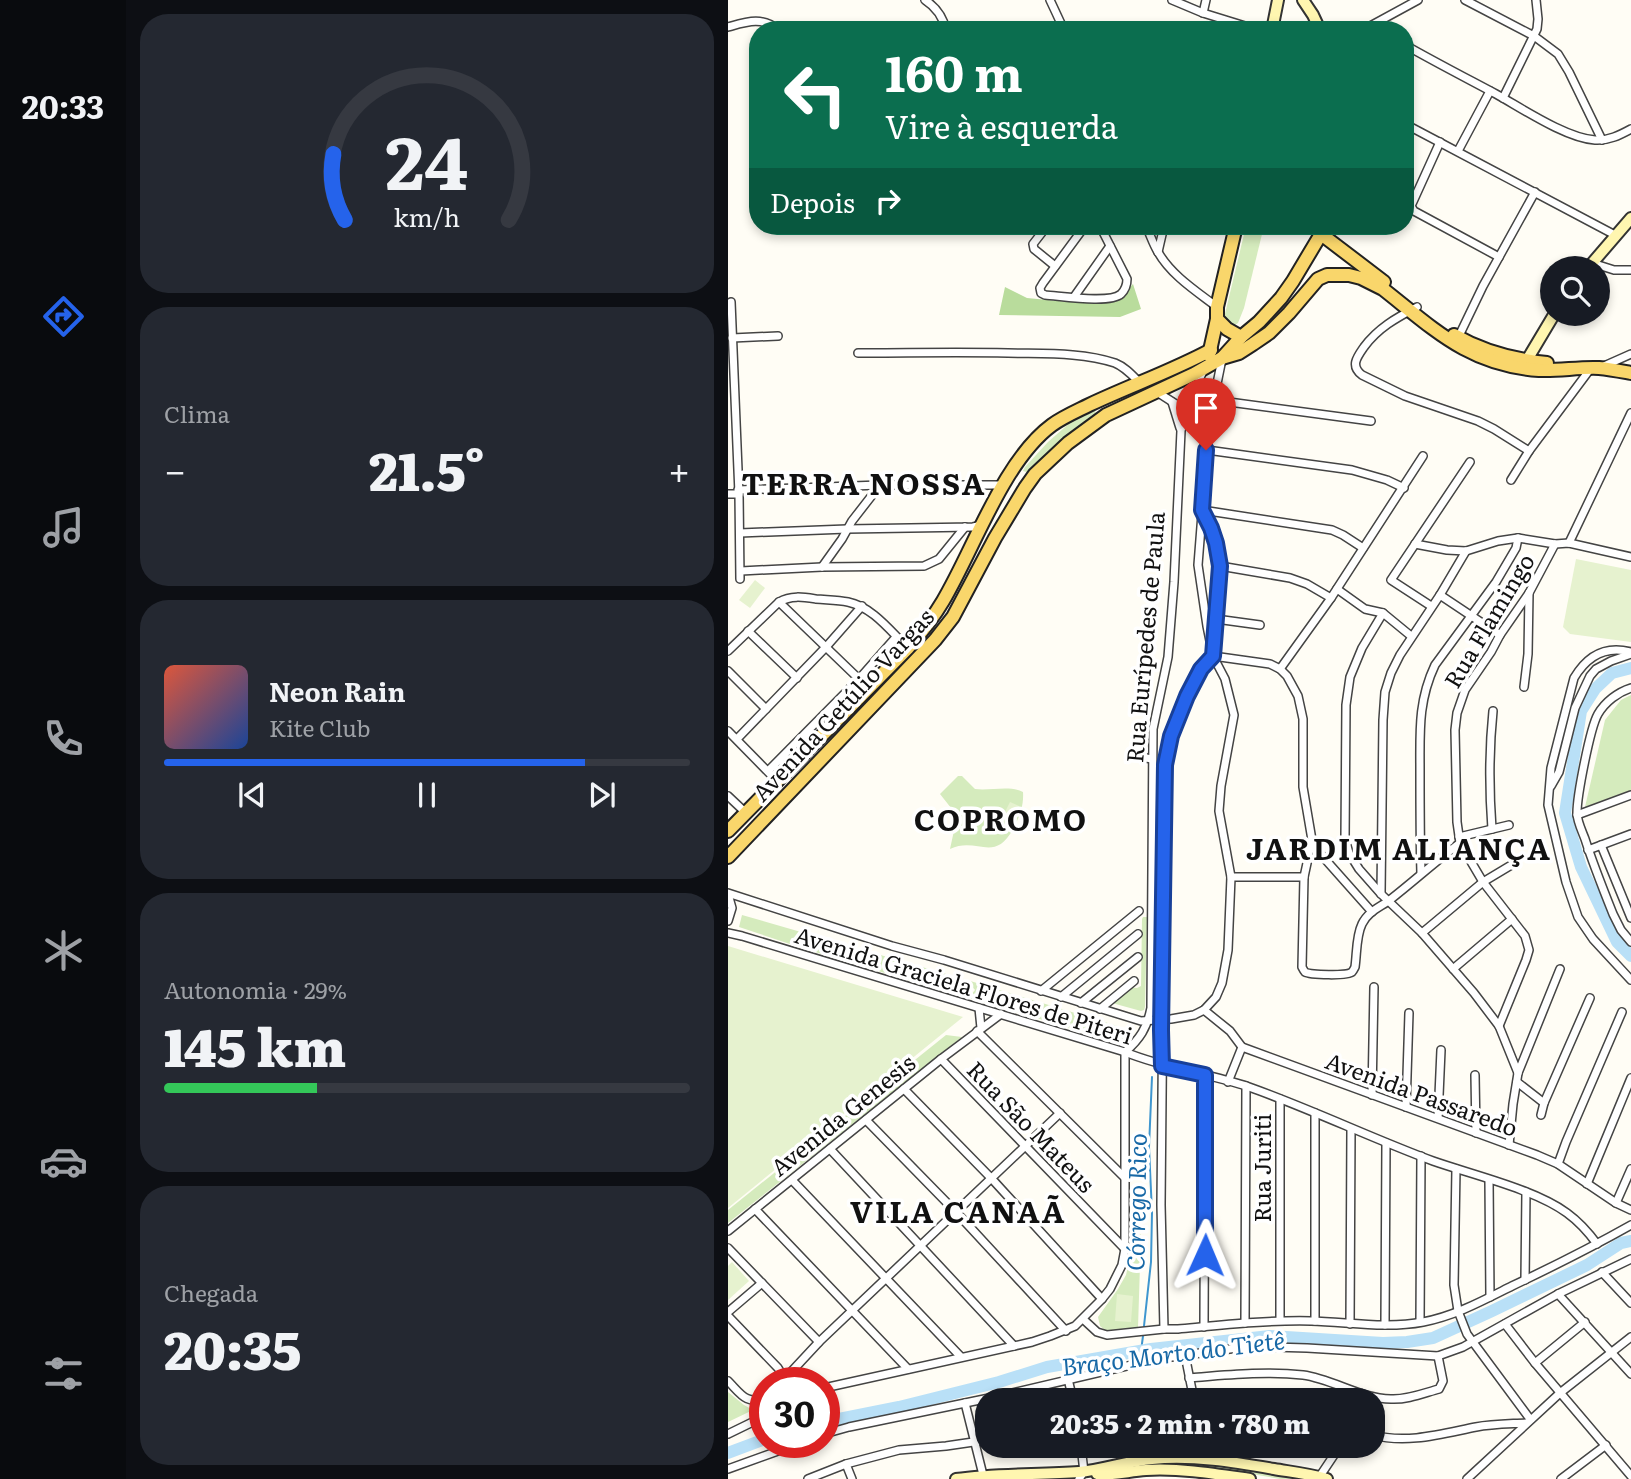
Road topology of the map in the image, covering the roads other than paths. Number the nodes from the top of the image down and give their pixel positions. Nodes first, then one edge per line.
1 (925, 0) edge
2 (1050, 0) edge
3 (1172, 0) edge
4 (1206, 0) edge
5 (1278, 0) edge
6 (1303, 0) edge
7 (1418, 0) edge
8 (1465, 0) edge
9 (1536, 0) edge
10 (1203, 13) junction
11 (944, 21) edge
12 (1060, 21) edge
13 (1229, 21) edge
14 (1274, 21) edge
15 (1316, 21) edge
16 (1378, 21) edge
17 (749, 22) edge
18 (728, 27) edge
19 (1534, 36) junction
20 (1414, 50) edge
21 (1490, 91) junction
22 (1503, 98) junction
23 (1414, 129) edge
24 (1631, 129) edge
25 (1602, 140) junction
26 (1440, 142) junction
27 (1458, 151) junction
28 (1535, 192) junction
29 (1414, 196) edge
30 (1414, 211) edge
31 (1631, 218) edge
32 (1040, 235) edge
33 (1077, 235) edge
34 (1104, 235) edge
35 (1150, 235) edge
36 (1162, 235) edge
37 (1234, 235) edge
38 (1318, 235) edge
39 (1328, 235) edge
40 (1615, 235) junction
41 (1110, 246) junction
42 (1158, 252) junction
43 (1598, 256) edge
44 (1499, 257) junction
45 (1055, 266) junction
46 (1610, 269) edge
47 (1631, 270) edge
48 (1074, 297) junction
49 (731, 302) dead end
50 (1413, 308) junction
51 (1217, 313) junction
52 (1547, 326) edge
53 (778, 336) dead end
54 (1241, 337) junction
55 (732, 338) junction
56 (1457, 341) junction
57 (1210, 350) junction
58 (858, 353) dead end
59 (1631, 354) edge
60 (1222, 358) junction
61 (1524, 364) junction
62 (1590, 368) junction
63 (1204, 369) junction
64 (1631, 373) edge
65 (1140, 383) junction
66 (1157, 392) junction
67 (1214, 400) junction
68 (1172, 402) junction
69 (731, 406) edge
70 (1186, 410) junction
71 (1631, 413) edge
72 (1210, 418) junction
73 (1371, 421) dead end
74 (1181, 431) junction
75 (1206, 450) junction
76 (1529, 451) junction
77 (1423, 456) dead end
78 (1470, 462) dead end
79 (1016, 464) junction
80 (1511, 480) dead end
81 (1031, 481) junction
82 (880, 485) junction
83 (1004, 485) junction
84 (1404, 488) junction
85 (739, 492) junction
86 (728, 494) edge
87 (1202, 510) junction
88 (983, 525) junction
89 (965, 527) junction
90 (847, 529) junction
91 (740, 533) junction
92 (1518, 538) junction
93 (1569, 543) junction
94 (1415, 544) junction
95 (1555, 544) junction
96 (1363, 548) junction
97 (1466, 551) junction
98 (1631, 557) edge
99 (822, 566) junction
100 (1220, 566) junction
101 (1337, 589) junction
102 (1529, 593) junction
103 (1440, 595) junction
104 (1331, 598) junction
105 (779, 602) junction
106 (1432, 606) junction
107 (862, 607) junction
108 (1382, 614) junction
109 (1471, 616) junction
110 (1216, 619) junction
111 (1260, 625) dead end
112 (748, 631) junction
113 (1500, 635) junction
114 (896, 636) junction
115 (1410, 636) junction
116 (826, 647) junction
117 (908, 648) junction
118 (728, 651) edge
119 (1631, 653) edge
120 (1213, 656) junction
121 (1280, 669) junction
122 (728, 671) edge
123 (797, 678) junction
124 (859, 678) junction
125 (1524, 687) dead end
126 (1631, 688) edge
127 (766, 709) junction
128 (1493, 711) dead end
129 (728, 731) edge
130 (737, 739) junction
131 (1140, 757) dead end
132 (1152, 759) junction
133 (768, 771) junction
134 (777, 780) junction
135 (1550, 787) junction
136 (1631, 795) edge
137 (728, 796) edge
138 (746, 813) junction
139 (1577, 815) junction
140 (1509, 825) dead end
141 (1492, 829) junction
142 (728, 831) edge
143 (1631, 834) edge
144 (1460, 840) junction
145 (1601, 845) junction
146 (1311, 847) junction
147 (1588, 850) junction
148 (728, 857) edge
149 (1513, 864) dead end
150 (1421, 873) junction
151 (1231, 877) junction
152 (1304, 877) junction
153 (1483, 882) junction
154 (728, 893) edge
155 (1381, 894) junction
156 (1389, 901) junction
157 (1139, 912) dead end
158 (1371, 912) junction
159 (1631, 918) edge
160 (1512, 919) junction
161 (728, 922) edge
162 (728, 933) edge
163 (1422, 933) junction
164 (1138, 934) dead end
165 (742, 936) junction
166 (1631, 942) edge
167 (1138, 957) dead end
168 (1453, 969) junction
169 (1560, 969) dead end
170 (1631, 980) edge
171 (1134, 981) dead end
172 (1374, 987) dead end
173 (1041, 990) junction
174 (1061, 997) junction
175 (1590, 999) dead end
176 (1081, 1003) junction
177 (979, 1008) junction
178 (1100, 1009) junction
179 (1204, 1010) junction
180 (1622, 1012) dead end
181 (1409, 1013) dead end
182 (1001, 1014) junction
183 (1162, 1020) junction
184 (1148, 1022) junction
185 (1499, 1026) junction
186 (979, 1029) junction
187 (1242, 1047) junction
188 (1441, 1050) dead end
189 (1125, 1052) junction
190 (941, 1059) junction
191 (1162, 1066) junction
192 (1205, 1075) junction
193 (1475, 1075) dead end
194 (1517, 1077) junction
195 (1631, 1078) edge
196 (1228, 1082) junction
197 (1246, 1086) junction
198 (904, 1089) junction
199 (1372, 1095) junction
200 (1280, 1099) junction
201 (1544, 1103) junction
202 (1406, 1107) junction
203 (1060, 1113) junction
204 (1315, 1113) junction
205 (1541, 1115) dead end
206 (1438, 1118) junction
207 (866, 1120) junction
208 (1351, 1129) junction
209 (1476, 1133) junction
210 (1386, 1143) junction
211 (1509, 1145) junction
212 (1025, 1147) junction
213 (830, 1149) junction
214 (1421, 1156) junction
215 (1558, 1164) junction
216 (1456, 1169) junction
217 (1631, 1169) edge
218 (992, 1179) junction
219 (1126, 1179) junction
220 (792, 1180) junction
221 (1489, 1180) junction
222 (1587, 1184) junction
223 (1526, 1192) junction
224 (1616, 1203) junction
225 (755, 1209) junction
226 (1631, 1210) edge
227 (956, 1212) junction
228 (1631, 1225) edge
229 (728, 1231) edge
230 (1597, 1244) junction
231 (921, 1245) junction
232 (728, 1248) edge
233 (1125, 1250) junction
234 (1631, 1259) edge
235 (1602, 1272) junction
236 (886, 1279) junction
237 (1525, 1280) junction
238 (762, 1283) junction
239 (1558, 1294) junction
240 (1490, 1297) junction
241 (1102, 1299) junction
242 (1631, 1303) edge
243 (852, 1311) junction
244 (1458, 1313) junction
245 (728, 1314) edge
246 (1083, 1320) junction
247 (1280, 1320) junction
248 (1315, 1321) junction
249 (1420, 1322) junction
250 (1585, 1322) junction
251 (1245, 1323) junction
252 (1350, 1324) junction
253 (1505, 1324) junction
254 (1385, 1325) junction
255 (1204, 1327) junction
256 (1164, 1329) junction
257 (1066, 1331) junction
258 (1631, 1337) edge
259 (1471, 1340) junction
260 (819, 1342) junction
261 (1014, 1346) junction
262 (1612, 1351) junction
263 (1185, 1355) junction
264 (1438, 1356) junction
265 (961, 1357) junction
266 (1535, 1363) junction
267 (777, 1367) edge
268 (796, 1367) edge
269 (908, 1369) junction
270 (1631, 1374) edge
271 (1189, 1378) junction
272 (1068, 1379) junction
273 (728, 1381) edge
274 (840, 1384) edge
275 (1070, 1388) edge
276 (1191, 1388) edge
277 (1340, 1388) edge
278 (1560, 1393) junction
279 (1385, 1399) edge
280 (749, 1400) edge
281 (965, 1403) junction
282 (1528, 1421) junction
283 (749, 1424) edge
284 (840, 1430) edge
285 (728, 1434) edge
286 (1385, 1436) edge
287 (974, 1442) junction
288 (1606, 1445) junction
289 (759, 1458) edge
290 (1333, 1458) edge
291 (1151, 1459) joint
292 (1208, 1459) joint
293 (846, 1464) junction
294 (728, 1469) edge
295 (983, 1475) junction
296 (1081, 1475) edge
297 (1111, 1476) edge
298 (1631, 1476) edge
299 (995, 1477) edge
300 (1321, 1478) edge
301 (808, 1479) edge
302 (852, 1479) edge
303 (956, 1479) edge
304 (1095, 1479) edge
305 (1250, 1479) edge
306 (1467, 1479) edge
307 (1562, 1479) edge

1 - 11 street
2 - 12 street
3 - 10 street
4 - 10 street
5 - 14 main road
6 - 15 main road
7 - 16 street
8 - 19 street
9 - 19 street
10 - 13 street
17 - 18 street
19 - 22 street
19 - 25 street
20 - 21 street
21 - 22 street
21 - 27 street
22 - 25 street
23 - 26 street
24 - 25 street
26 - 27 street
26 - 29 street
27 - 28 street
28 - 40 street
28 - 44 street
30 - 44 street
31 - 40 main road
32 - 45 street
33 - 45 street
34 - 41 street
35 - 42 street
36 - 42 street
37 - 51 main road, Rua Eurípedes de Paula
38 - 54 main road, Avenida Getúlio Vargas
39 - 50 main road
40 - 43 main road
41 - 48 street
41 - 48 street
42 - 51 street
44 - 56 street
45 - 48 street
46 - 47 street
49 - 55 street
50 - 56 main road
50 - 60 main road, Avenida Getúlio Vargas
50 - 76 street
51 - 54 main road
51 - 57 main road, Rua Eurípedes de Paula
52 - 61 main road
53 - 55 street
54 - 60 main road, Avenida Getúlio Vargas
55 - 69 street
56 - 61 main road
57 - 63 main road, Rua Eurípedes de Paula
57 - 65 main road, Avenida Getúlio Vargas
58 - 65 street
59 - 62 street
60 - 63 main road, Avenida Getúlio Vargas
60 - 67 street
61 - 62 main road
62 - 64 main road
62 - 76 street
63 - 66 main road, Avenida Getúlio Vargas
63 - 70 street, Rua Eurípedes de Paula
65 - 79 main road, Avenida Getúlio Vargas
66 - 68 street
66 - 81 main road, Avenida Getúlio Vargas
67 - 72 street
67 - 73 street
68 - 70 street
68 - 74 street
69 - 85 street
70 - 72 street
70 - 74 street, Rua Eurípedes de Paula
71 - 93 street
72 - 75 street
74 - 132 street, Rua Eurípedes de Paula
75 - 84 street
75 - 87 street
76 - 80 street
77 - 84 street
78 - 94 street
79 - 81 main road
79 - 83 main road, Avenida Getúlio Vargas
81 - 148 main road, Avenida Getúlio Vargas
82 - 83 street
82 - 85 street
82 - 90 street
83 - 88 main road, Avenida Getúlio Vargas
84 - 96 street
85 - 86 street
85 - 91 street
87 - 96 street
87 - 100 street
87 - 120 street
88 - 89 street
88 - 117 main road, Avenida Getúlio Vargas
89 - 90 street
89 - 99 street
90 - 91 street
90 - 99 street
91 - 99 street
92 - 95 street
92 - 97 street
92 - 109 street
93 - 95 street
93 - 98 street
94 - 97 street
94 - 106 street
95 - 102 street, Rua Flamingo
96 - 101 street
97 - 103 street
100 - 104 street
100 - 110 street
101 - 104 street
101 - 108 street
102 - 113 street, Rua Flamingo
102 - 125 street
103 - 106 street
103 - 109 street
104 - 121 street
105 - 107 street
105 - 112 street
105 - 116 street
106 - 115 street
107 - 114 street
107 - 116 street
108 - 115 street
108 - 155 street
109 - 113 street
109 - 150 street
110 - 111 street
110 - 120 street
112 - 118 street
112 - 123 street
113 - 144 street, Rua Flamingo
114 - 117 street
114 - 124 street, Avenida Getúlio Vargas
115 - 155 street
116 - 123 street
116 - 124 street
117 - 134 main road, Avenida Getúlio Vargas
119 - 135 street
119 - 135 street
120 - 121 street
120 - 151 street
120 - 183 street
121 - 146 street
122 - 127 street
123 - 127 street
124 - 133 street, Avenida Getúlio Vargas
126 - 139 street
127 - 130 street
128 - 141 street
129 - 130 street
130 - 133 street
131 - 132 street
132 - 184 street, Rua Eurípedes de Paula
133 - 134 street
134 - 138 main road, Avenida Getúlio Vargas
135 - 170 street
136 - 139 street
137 - 138 street
138 - 142 main road, Avenida Getúlio Vargas
139 - 147 street
140 - 141 street
141 - 144 street
143 - 145 street
144 - 150 street
144 - 153 street, Rua Flamingo
145 - 147 street
145 - 159 street
146 - 152 street
146 - 158 street
147 - 166 street
149 - 153 street
150 - 156 street
151 - 152 street
151 - 179 street
152 - 158 street
153 - 160 street, Rua Flamingo
153 - 163 street
154 - 161 street, Avenida Graciela Flores de Piteri
154 - 173 street, Avenida Graciela Flores de Piteri
155 - 156 street
156 - 158 street
156 - 163 street
157 - 173 street
160 - 168 street
160 - 185 street, Rua Flamingo
161 - 165 street, Avenida Graciela Flores de Piteri
162 - 165 street, Avenida Graciela Flores de Piteri
163 - 168 street
164 - 174 street
165 - 177 street, Avenida Graciela Flores de Piteri
167 - 176 street
168 - 185 street
169 - 194 street
171 - 178 street
172 - 199 street
173 - 174 street, Avenida Graciela Flores de Piteri
174 - 176 street, Avenida Graciela Flores de Piteri
175 - 201 street
176 - 178 street, Avenida Graciela Flores de Piteri
177 - 182 street, Avenida Graciela Flores de Piteri
177 - 186 street
178 - 184 street, Avenida Graciela Flores de Piteri
179 - 183 street, Avenida Graciela Flores de Piteri
179 - 187 street, Avenida Passaredo
180 - 215 street
181 - 202 street
182 - 186 street, Avenida Genesis
182 - 189 street, Avenida Graciela Flores de Piteri
183 - 184 street, Avenida Graciela Flores de Piteri
183 - 191 street
184 - 189 street
185 - 194 street
186 - 190 street, Avenida Genesis
186 - 203 street
187 - 196 street
187 - 199 street, Avenida Passaredo
188 - 206 street
189 - 191 street, Avenida Graciela Flores de Piteri
189 - 219 street
190 - 198 street, Avenida Genesis
190 - 212 street, Rua São Mateus
191 - 192 street, Avenida Graciela Flores de Piteri
191 - 256 street
192 - 196 street, Avenida Graciela Flores de Piteri
192 - 255 street
193 - 209 street
194 - 201 street
194 - 211 street
195 - 222 street
196 - 197 street, Avenida Graciela Flores de Piteri
197 - 200 street, Avenida Graciela Flores de Piteri
197 - 251 street
198 - 207 street, Avenida Genesis
198 - 218 street
199 - 202 street, Avenida Passaredo
200 - 204 street, Avenida Graciela Flores de Piteri
200 - 247 street, Rua Juriti
201 - 205 street
202 - 206 street, Avenida Passaredo
203 - 212 street
203 - 219 street
204 - 208 street, Avenida Graciela Flores de Piteri
204 - 248 street
206 - 209 street, Avenida Passaredo
207 - 213 street, Avenida Genesis
207 - 227 street
208 - 210 street, Avenida Graciela Flores de Piteri
208 - 252 street
209 - 211 street, Avenida Passaredo
210 - 214 street, Avenida Graciela Flores de Piteri
210 - 254 street
211 - 215 street, Avenida Passaredo
212 - 218 street
212 - 233 street, Rua São Mateus
213 - 220 street, Avenida Genesis
213 - 231 street
214 - 216 street, Avenida Graciela Flores de Piteri
214 - 249 street
215 - 222 street, Avenida Passaredo
216 - 221 street, Avenida Graciela Flores de Piteri
216 - 244 street
217 - 224 street
218 - 227 street
218 - 241 street
219 - 233 street
220 - 225 street, Avenida Genesis
220 - 236 street
221 - 223 street, Avenida Graciela Flores de Piteri
221 - 240 street
222 - 224 street, Avenida Passaredo
223 - 230 street, Avenida Graciela Flores de Piteri
223 - 237 street
224 - 226 street, Avenida Passaredo
225 - 229 street, Avenida Genesis
225 - 243 street
227 - 231 street
227 - 257 street
228 - 230 street
230 - 237 street
231 - 236 street
231 - 261 street
232 - 238 street
233 - 241 street
234 - 235 street
235 - 239 street
235 - 242 street
236 - 243 street
236 - 265 street
237 - 240 street
238 - 245 street
238 - 260 street
239 - 250 street
239 - 253 street
240 - 244 street
241 - 246 street
243 - 260 street
243 - 269 street
244 - 249 street
244 - 259 street
245 - 267 street
246 - 256 street
246 - 257 street
247 - 248 street
247 - 251 street
248 - 252 street
249 - 254 street
250 - 262 street
250 - 266 street
251 - 255 street
252 - 254 street
253 - 259 street
253 - 266 street
255 - 256 street
257 - 261 street
258 - 262 street
259 - 264 street
259 - 282 street
260 - 268 street
261 - 265 street
262 - 270 street
262 - 278 street
263 - 264 street
263 - 271 street
263 - 272 street
264 - 279 street
265 - 269 street
266 - 278 street
269 - 274 street
271 - 276 street
271 - 277 street
272 - 275 street
272 - 281 street
273 - 280 street
278 - 282 street
278 - 288 street
281 - 284 street
281 - 287 street
282 - 286 street
282 - 306 street
283 - 285 street
287 - 293 street
287 - 295 street
288 - 298 street
288 - 307 street
289 - 294 street
290 - 300 street
291 - 292 main road
291 - 296 main road
292 - 300 main road
293 - 301 street
293 - 302 street
295 - 299 main road
295 - 303 main road
296 - 297 main road
296 - 299 main road
296 - 304 main road
297 - 305 main road

